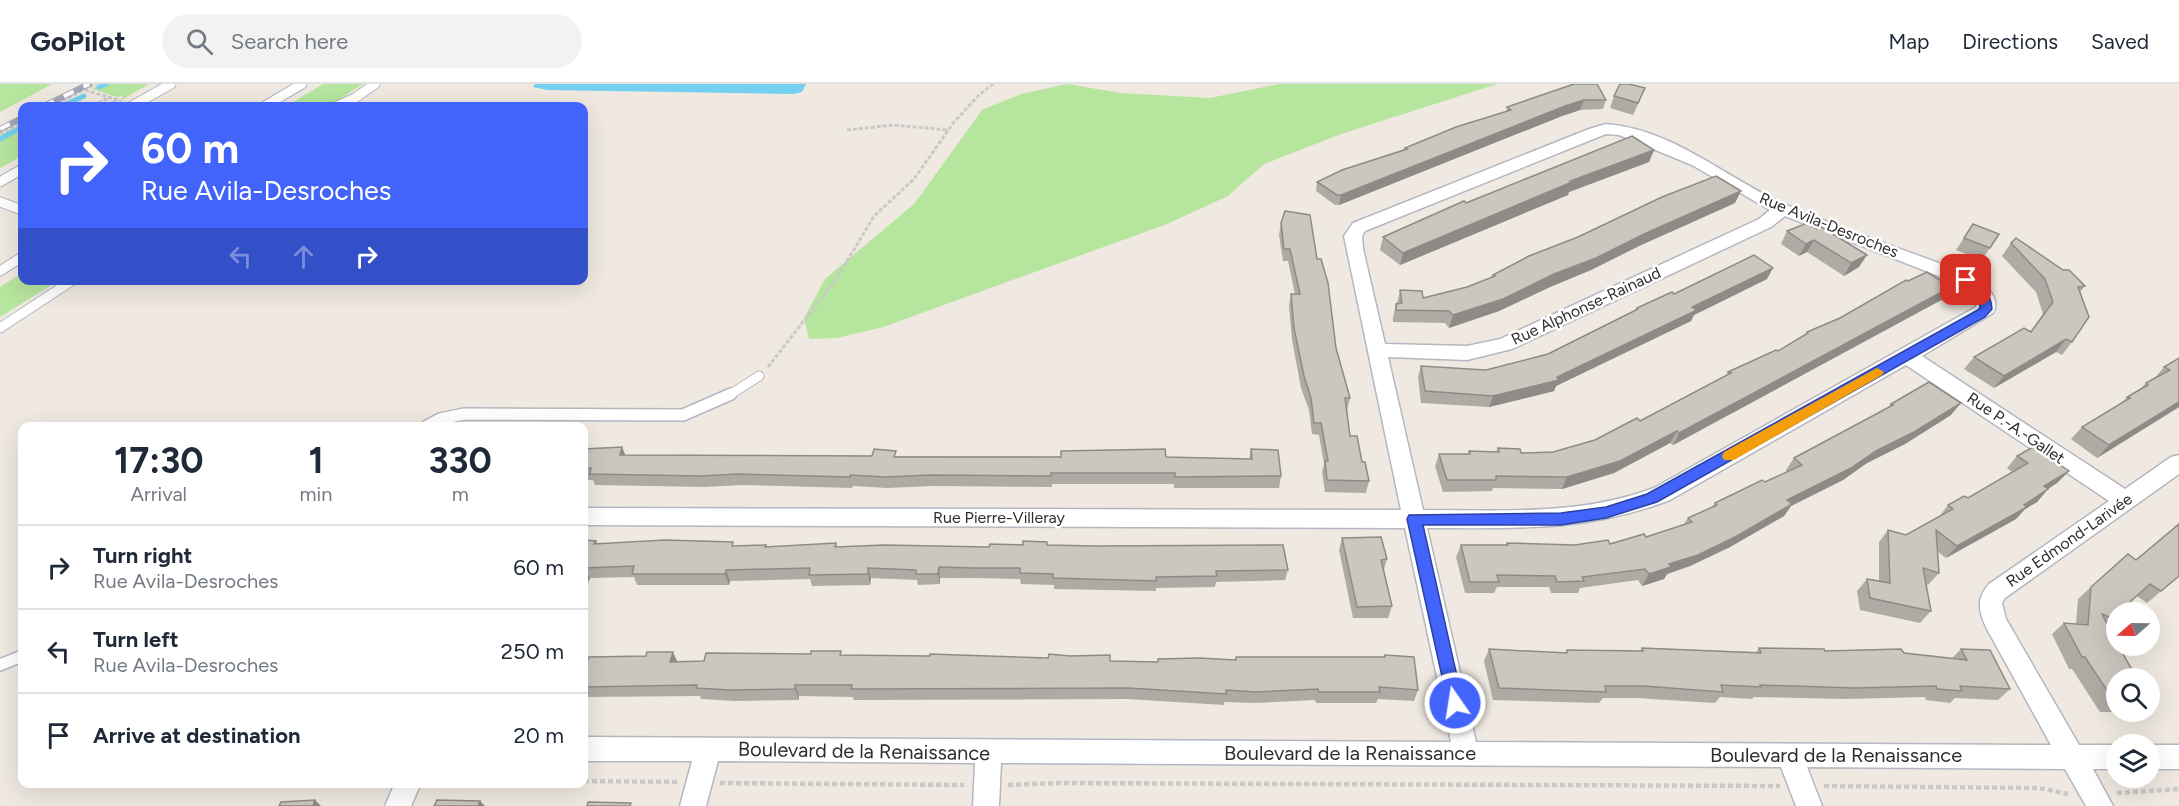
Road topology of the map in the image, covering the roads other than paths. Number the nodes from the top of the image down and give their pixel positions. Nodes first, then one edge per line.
1 (171, 84) edge
2 (302, 84) edge
3 (375, 84) edge
4 (355, 98) junction
5 (144, 102) edge
6 (272, 102) edge
7 (346, 102) edge
8 (352, 102) edge
9 (18, 171) edge
10 (0, 182) edge
11 (0, 202) edge
12 (18, 209) edge
13 (1782, 209) junction
14 (18, 260) edge
15 (0, 271) edge
16 (65, 285) edge
17 (0, 328) edge
18 (1377, 350) junction
19 (1907, 356) junction
20 (759, 376) road end
21 (434, 422) edge
22 (2179, 463) edge
23 (2125, 500) junction
24 (588, 516) edge
25 (1414, 519) junction
26 (18, 658) edge
27 (0, 665) edge
28 (588, 749) edge
29 (708, 750) junction
30 (989, 752) junction
31 (1466, 753) junction
32 (1789, 755) junction
33 (2072, 757) junction
34 (2106, 757) edge
35 (2160, 757) edge
36 (2179, 757) edge
37 (406, 788) edge
38 (398, 806) edge
39 (693, 806) edge
40 (986, 806) edge
41 (1809, 806) edge
42 (2100, 806) edge

1 - 5 lane
2 - 6 lane
3 - 4 lane
4 - 7 lane
4 - 8 lane
9 - 10 lane
11 - 12 lane
13 - 18 street, Rue Alphonse-Rainaud
13 - 18 street, Rue Avila-Desroches
13 - 19 street, Rue Avila-Desroches
14 - 15 lane
16 - 17 lane
18 - 25 street, Rue Avila-Desroches
19 - 23 street, Rue P.-A.-Gallet
19 - 25 street, Rue Avila-Desroches
20 - 21 lane
22 - 23 street, Rue Edmond-Larivée
23 - 33 street, Rue Edmond-Larivée
24 - 25 street, Rue Pierre-Villeray
25 - 31 street
26 - 27 lane
28 - 29 street, Boulevard de la Renaissance
29 - 30 street, Boulevard de la Renaissance
29 - 39 street
30 - 31 street, Boulevard de la Renaissance
30 - 40 street
31 - 32 street, Boulevard de la Renaissance
32 - 33 street, Boulevard de la Renaissance
32 - 41 street
33 - 34 street, Boulevard de la Renaissance
33 - 42 street
35 - 36 street
37 - 38 street

